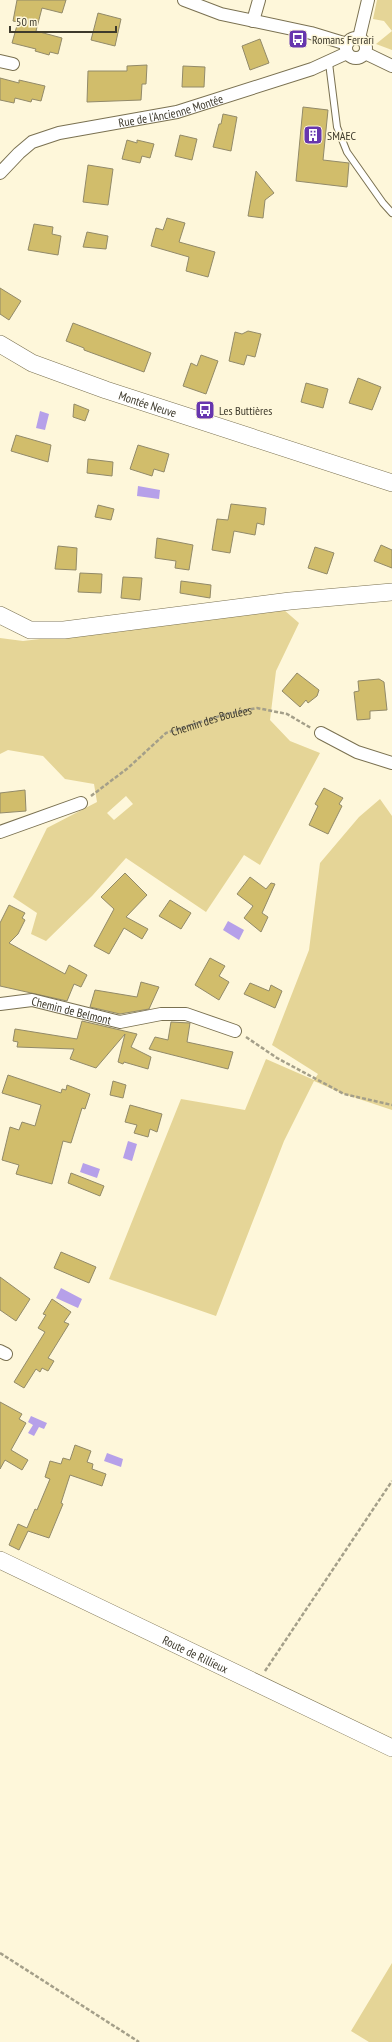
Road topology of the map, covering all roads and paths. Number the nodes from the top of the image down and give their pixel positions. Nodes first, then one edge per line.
1 (184, 0) edge
2 (259, 0) edge
3 (368, 0) edge
4 (197, 3) edge
5 (253, 21) junction
6 (359, 38) junction
7 (347, 49) junction
8 (365, 53) junction
9 (0, 61) edge
10 (329, 63) junction
11 (13, 64) dead end
12 (392, 66) edge
13 (0, 173) edge
14 (392, 213) edge
15 (0, 344) edge
16 (392, 483) edge
17 (392, 592) edge
18 (0, 616) edge
19 (321, 733) joint
20 (392, 763) edge
21 (81, 802) joint
22 (0, 832) edge
23 (0, 1004) edge
24 (235, 1031) joint
25 (392, 1105) edge
26 (392, 1481) edge
27 (0, 1560) edge
28 (257, 1683) junction
29 (392, 1748) edge
30 (0, 1953) edge
31 (139, 2042) edge

1 - 4 street
2 - 5 street
3 - 6 street
4 - 5 street
5 - 7 street
6 - 7 street
6 - 8 street
7 - 8 street
7 - 10 street, Rue de l'Ancienne Montée
8 - 12 street
9 - 11 street
10 - 13 street, Rue de l'Ancienne Montée
10 - 14 lane
15 - 16 street, Montée Neuve
17 - 18 street
19 - 20 street
19 - 21 path, Chemin des Boulées
21 - 22 street
23 - 24 street, Chemin de Belmont
24 - 25 path
26 - 28 path
27 - 28 street, Route de Rillieux
28 - 29 street, Route de Rillieux
30 - 31 path

